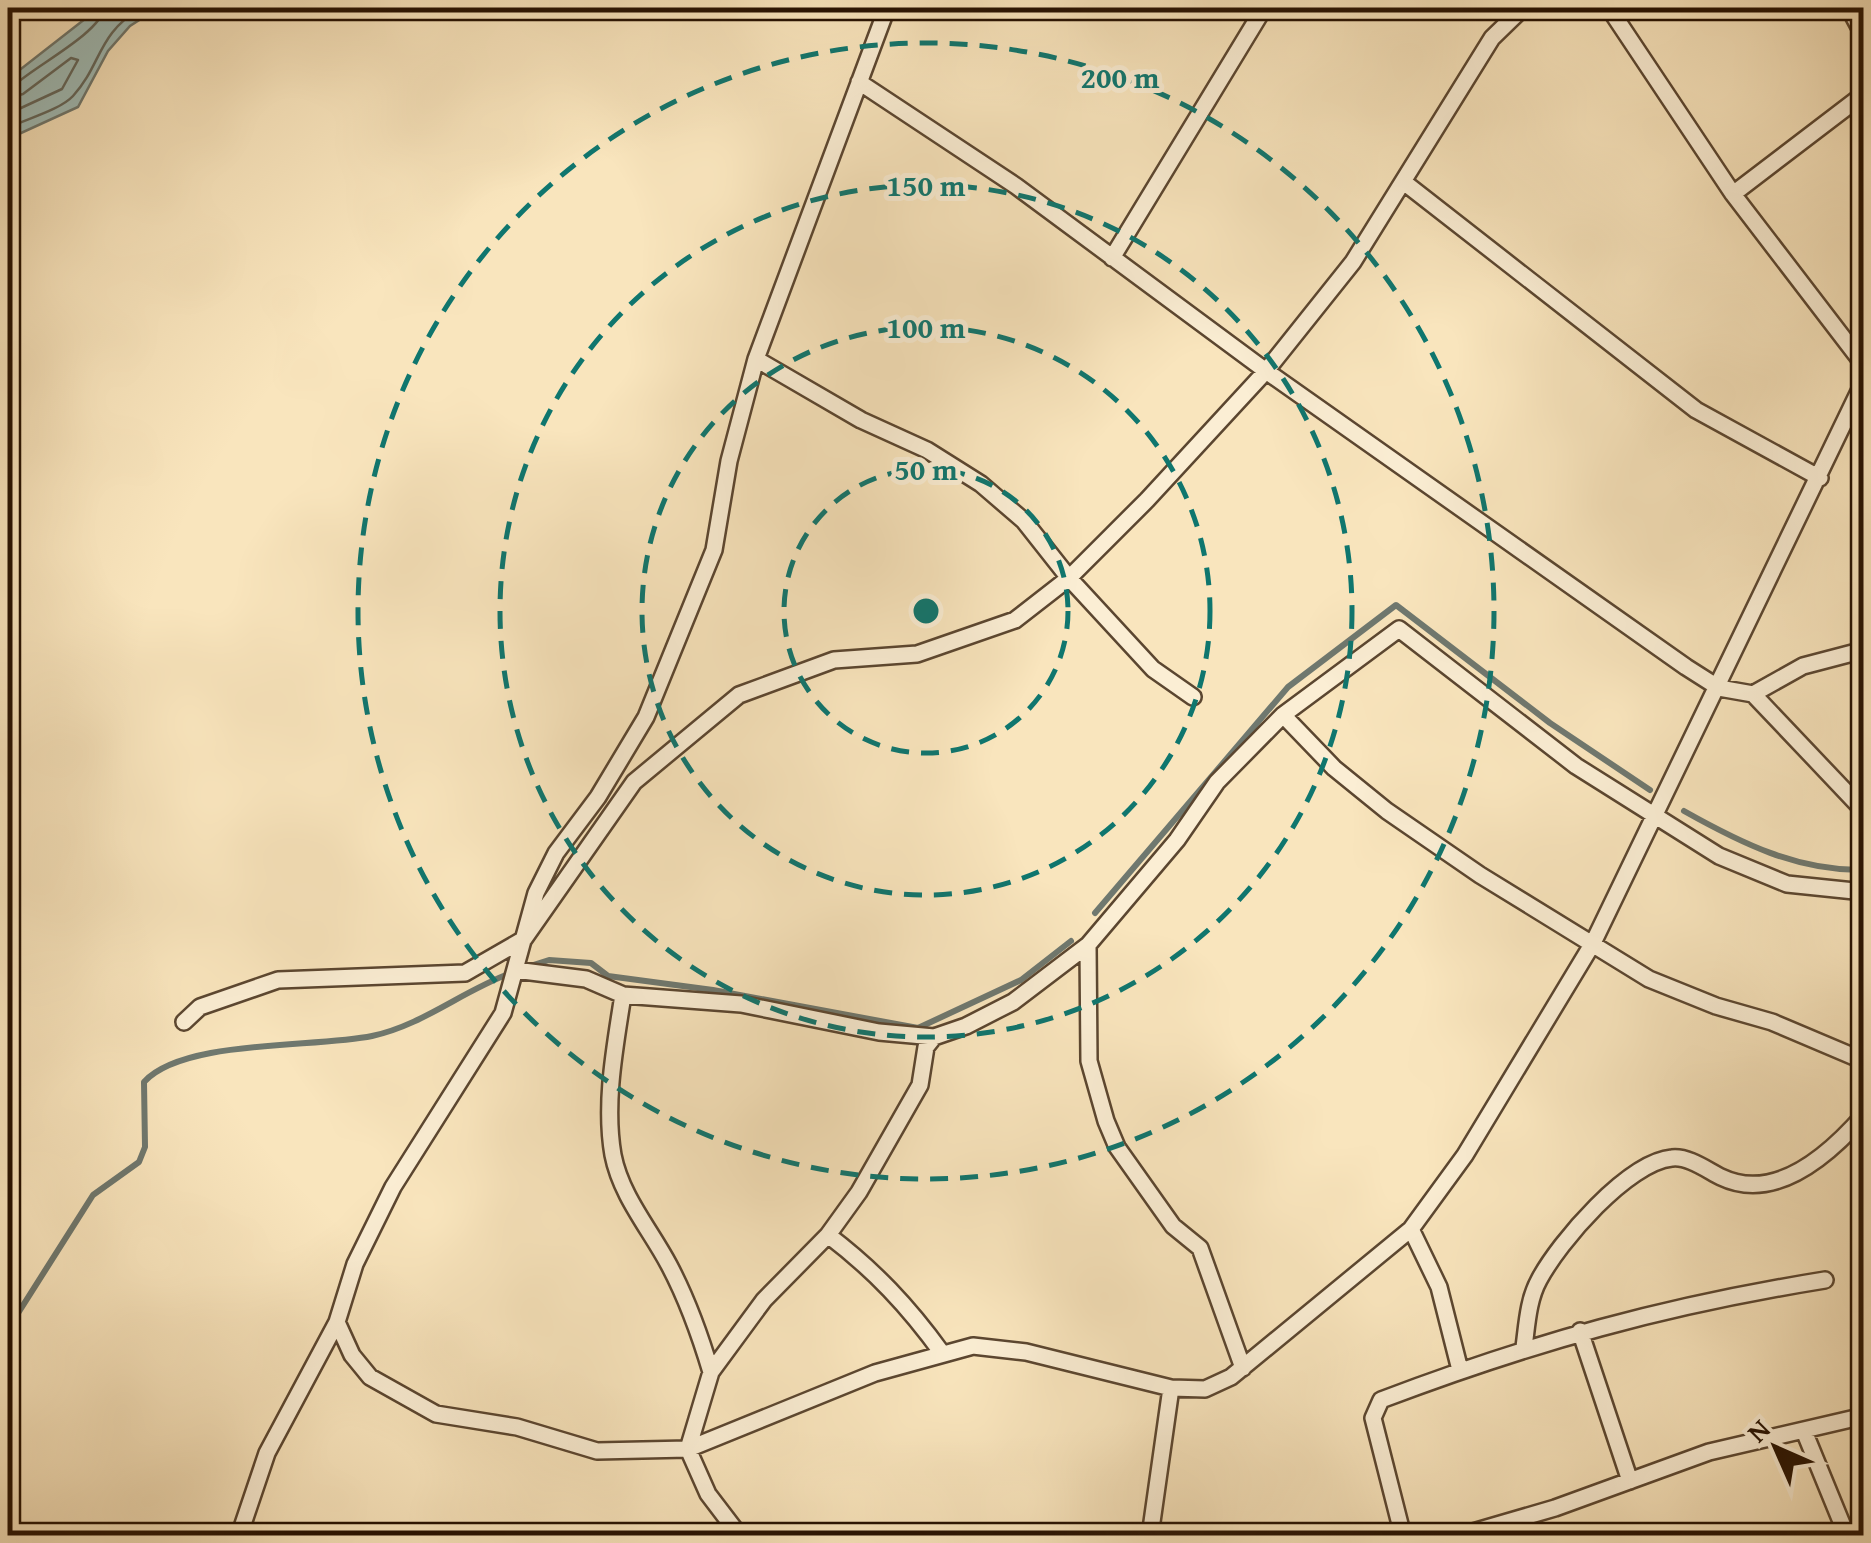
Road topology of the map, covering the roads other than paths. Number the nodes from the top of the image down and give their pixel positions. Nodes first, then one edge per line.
1 (887, 8) edge
2 (1264, 8) edge
3 (1523, 8) edge
4 (1609, 8) edge
5 (1849, 8) edge
6 (1864, 36) edge
7 (859, 82) junction
8 (1864, 94) edge
9 (1405, 183) junction
10 (1733, 194) junction
11 (1112, 258) junction
12 (756, 359) junction
13 (1864, 365) edge
14 (1266, 371) junction
15 (1864, 381) edge
16 (1820, 478) junction
17 (1068, 578) junction
18 (1864, 650) edge
19 (1720, 688) junction
20 (1753, 694) junction
21 (1193, 697) dead end
22 (1283, 715) junction
23 (1864, 811) edge
24 (1656, 816) junction
25 (1864, 892) edge
26 (524, 940) junction
27 (1593, 943) junction
28 (1088, 945) junction
29 (515, 970) junction
30 (623, 994) junction
31 (184, 1022) dead end
32 (934, 1036) junction
33 (1864, 1061) edge
34 (1864, 1115) edge
35 (1411, 1229) junction
36 (828, 1235) junction
37 (1825, 1280) dead end
38 (337, 1322) junction
39 (1580, 1331) junction
40 (1524, 1347) junction
41 (942, 1353) junction
42 (1243, 1368) junction
43 (1460, 1370) junction
44 (711, 1372) junction
45 (1172, 1388) junction
46 (1864, 1416) edge
47 (1804, 1432) junction
48 (688, 1449) junction
49 (1630, 1481) junction
50 (239, 1536) edge
51 (740, 1536) edge
52 (1150, 1536) edge
53 (1403, 1536) edge
54 (1459, 1536) edge
55 (1846, 1536) edge

1 - 7 street
2 - 11 street
3 - 9 street
4 - 10 street
5 - 6 street
7 - 11 street
7 - 12 street
8 - 10 street
9 - 14 street
9 - 16 street
10 - 13 street
11 - 14 street
12 - 17 street
12 - 26 street
14 - 17 street
14 - 19 street
15 - 16 street
16 - 19 street
17 - 21 street
17 - 26 street
18 - 20 street
19 - 20 street
19 - 24 street
20 - 23 street
22 - 24 street
22 - 27 street
22 - 28 street
24 - 25 street
24 - 27 street
26 - 29 street
26 - 31 street
27 - 33 street
27 - 35 street
28 - 32 street
28 - 42 street
29 - 30 street
29 - 38 street
30 - 32 street
30 - 44 street
32 - 36 street
34 - 40 street
35 - 42 street
35 - 43 street
36 - 41 street
36 - 44 street
37 - 39 street
38 - 48 street
38 - 50 street
39 - 40 street
39 - 49 street
40 - 43 street
41 - 45 street
41 - 48 street
42 - 45 street
43 - 53 street
44 - 48 street
45 - 52 street
46 - 47 street
47 - 49 street
47 - 55 street
48 - 51 street
49 - 54 street

